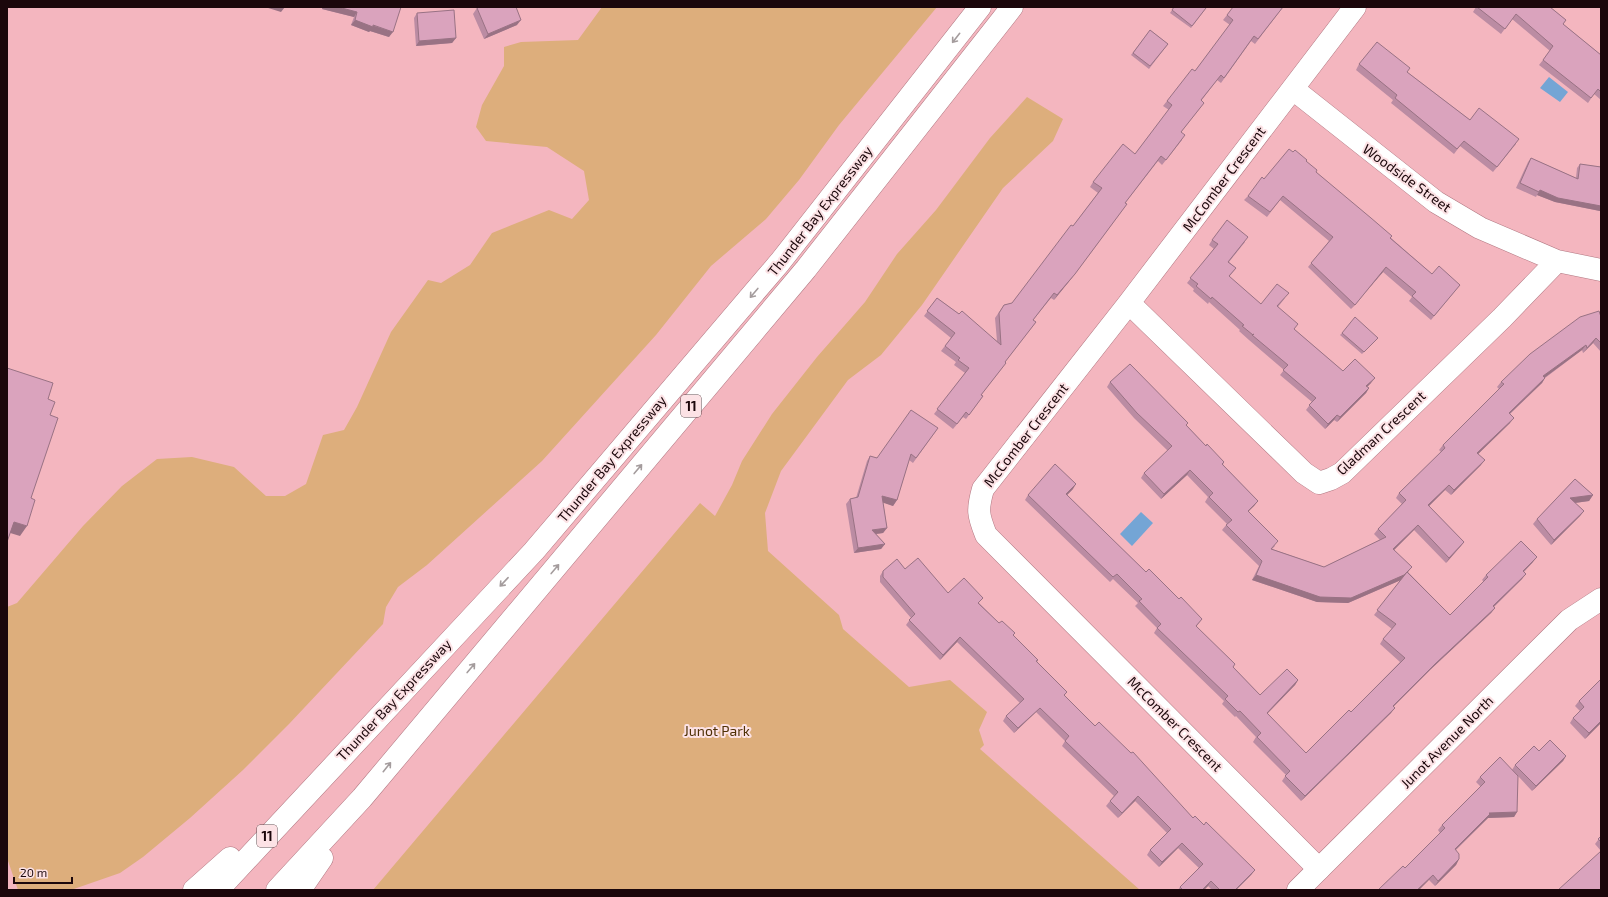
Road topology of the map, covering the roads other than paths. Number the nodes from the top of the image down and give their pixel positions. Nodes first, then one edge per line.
1 (980, 7) edge
2 (1012, 7) edge
3 (1355, 7) edge
4 (1293, 89) junction
5 (1557, 260) junction
6 (1601, 270) edge
7 (1129, 303) junction
8 (1601, 599) edge
9 (317, 782) junction
10 (362, 798) junction
11 (1319, 869) junction
12 (194, 890) edge
13 (218, 890) edge
14 (277, 890) edge
15 (300, 890) edge
16 (1298, 890) edge

1 -> 9 main road, Thunder Bay Expressway / 11
10 -> 2 main road, Thunder Bay Expressway / 11
3 - 4 main road, McComber Crescent
4 - 5 main road, Woodside Street
4 - 7 main road, McComber Crescent
5 - 6 main road, Woodside Street
5 - 7 main road, Gladman Crescent
7 - 11 main road, McComber Crescent
8 - 11 main road, Junot Avenue North
9 - 12 main road
9 - 13 main road, Thunder Bay Expressway / 11
10 - 14 main road, Thunder Bay Expressway / 11
10 - 15 main road
11 - 16 main road, Junot Avenue North

